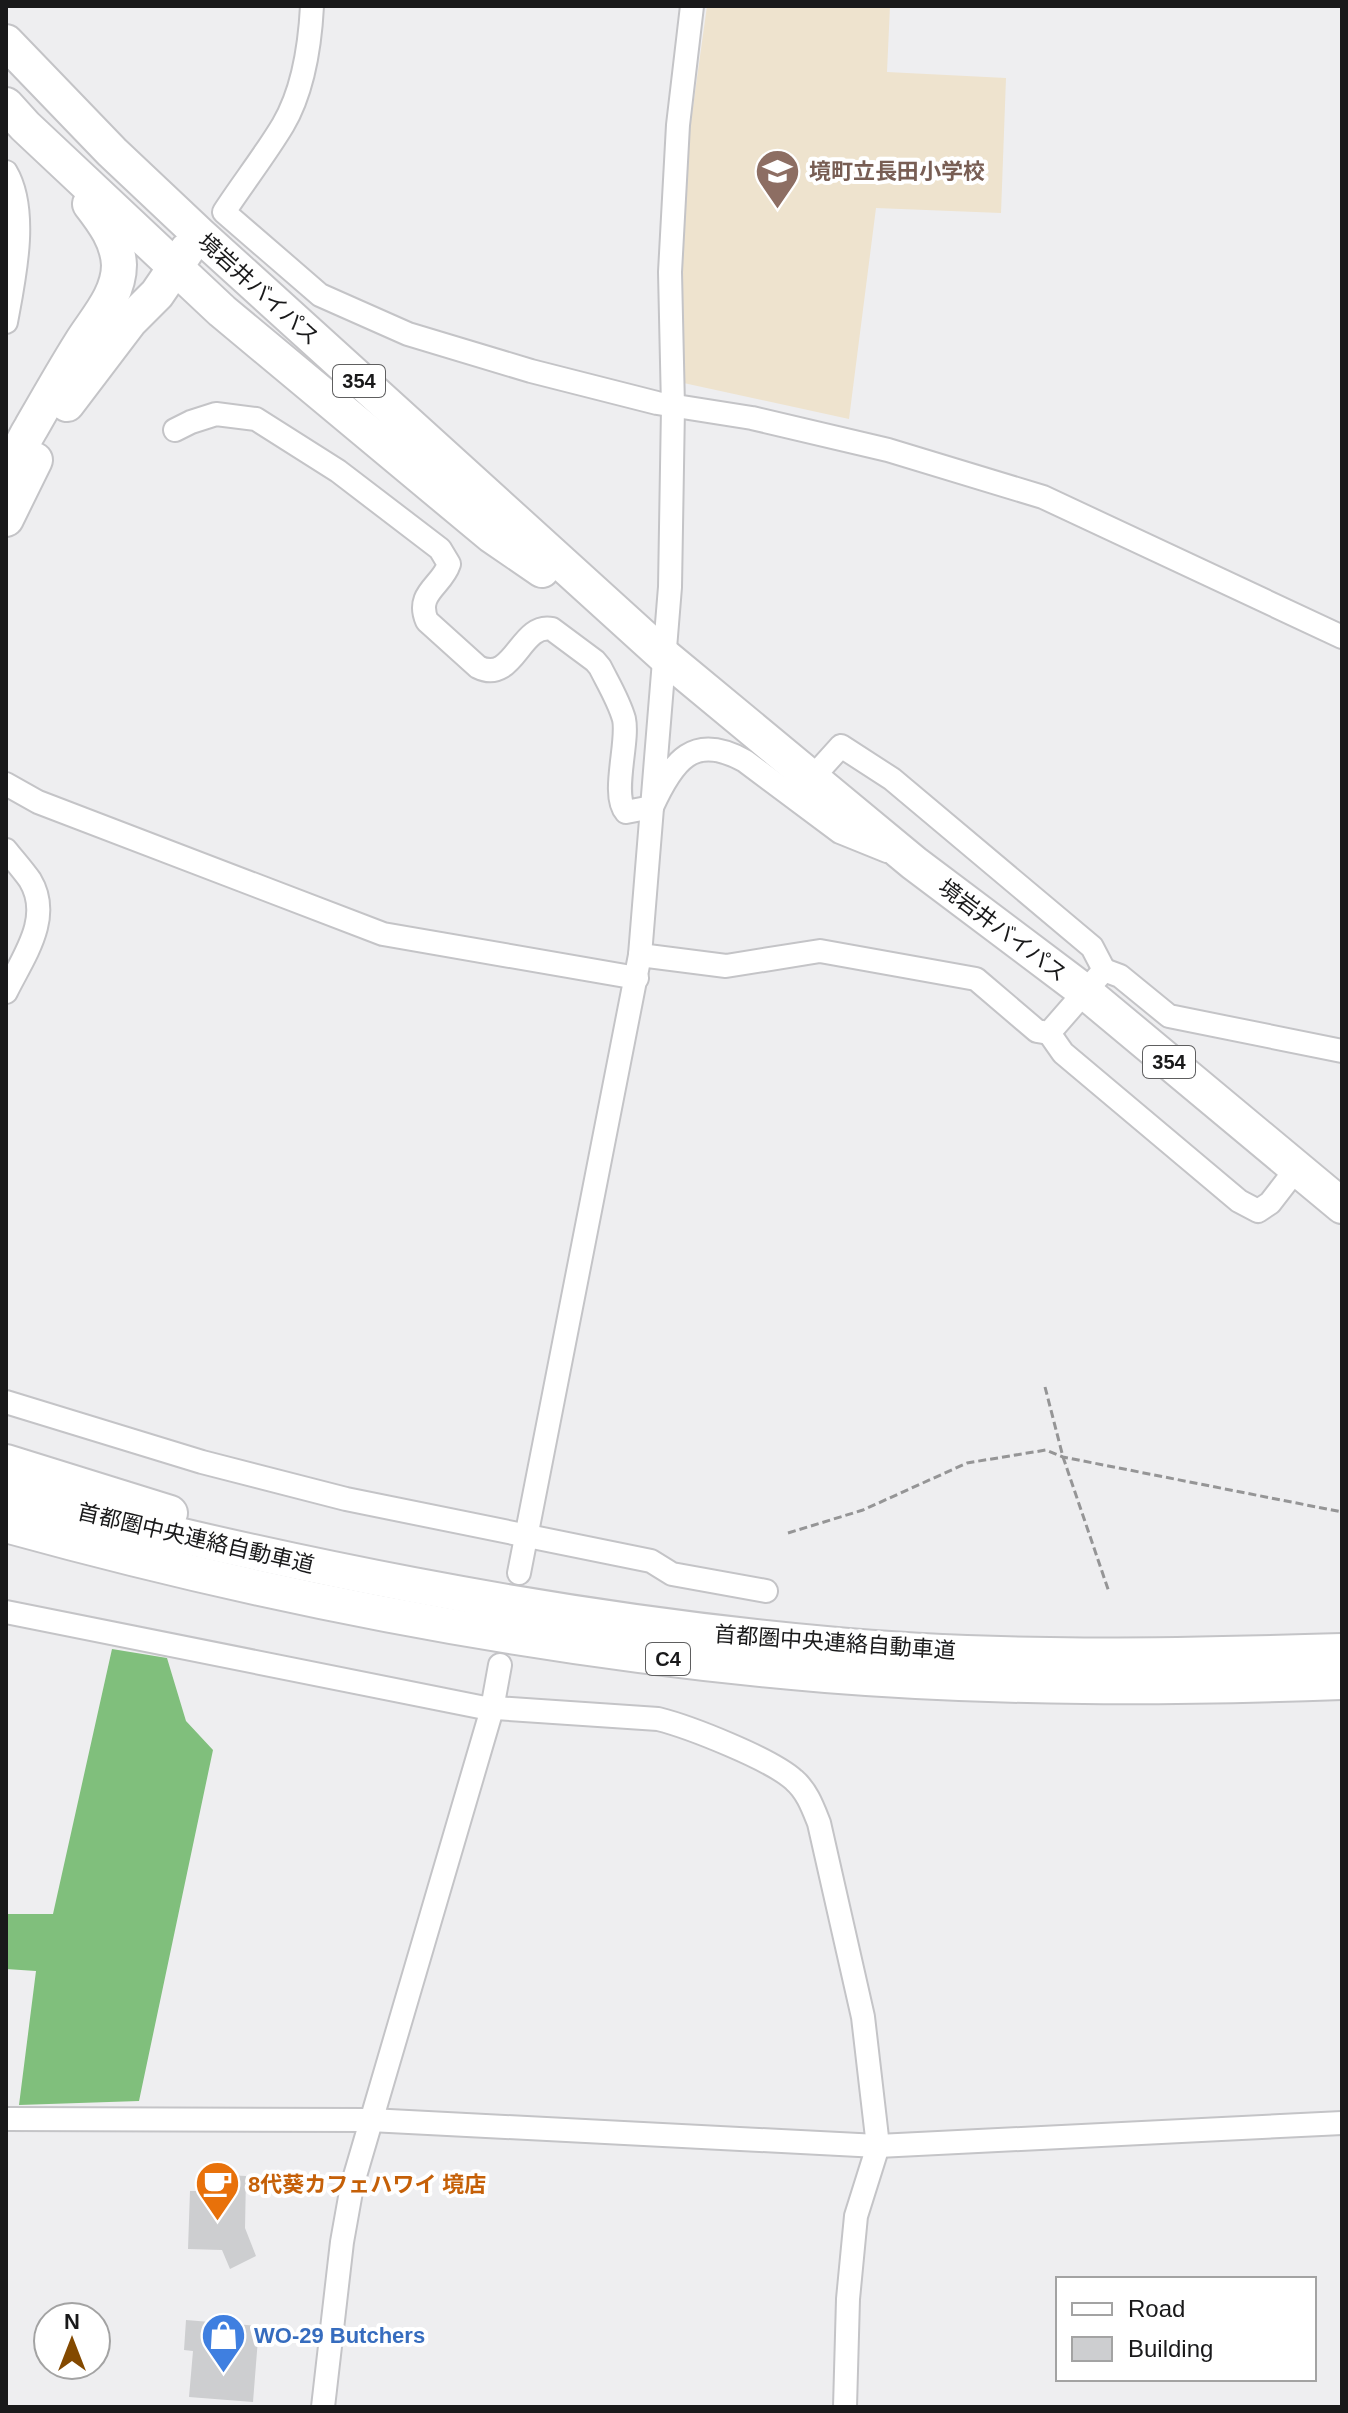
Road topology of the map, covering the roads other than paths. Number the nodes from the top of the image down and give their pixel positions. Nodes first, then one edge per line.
1 (312, 6) edge
2 (692, 6) edge
3 (6, 42) edge
4 (16, 115) edge
5 (6, 172) edge
6 (200, 235) junction
7 (173, 266) junction
8 (6, 322) edge
9 (57, 385) junction
10 (673, 407) junction
11 (175, 430) dead end
12 (6, 479) edge
13 (6, 519) edge
14 (1340, 631) edge
15 (663, 655) junction
16 (812, 778) junction
17 (6, 784) edge
18 (652, 807) junction
19 (6, 850) edge
20 (914, 863) junction
21 (640, 955) junction
22 (637, 978) junction
23 (1094, 980) junction
24 (6, 992) edge
25 (1049, 1033) junction
26 (1342, 1051) edge
27 (1297, 1168) junction
28 (1342, 1206) edge
29 (6, 1402) edge
30 (6, 1462) edge
31 (6, 1493) edge
32 (6, 1525) edge
33 (526, 1537) junction
34 (519, 1573) dead end
35 (766, 1591) dead end
36 (483, 1600) junction
37 (6, 1612) edge
38 (1342, 1651) edge
39 (500, 1665) dead end
40 (1342, 1682) edge
41 (492, 1709) junction
42 (6, 2119) edge
43 (370, 2120) junction
44 (1342, 2123) edge
45 (878, 2146) junction
46 (323, 2407) edge
47 (845, 2407) edge

1 - 10 street
2 - 10 street
3 - 6 highway, 境岩井バイパス / 354
4 - 7 highway, 境岩井バイパス / 354
4 - 9 highway
5 - 8 street
6 - 7 highway
6 - 15 highway, 境岩井バイパス / 354
7 - 9 highway
7 - 13 highway
7 - 15 highway, 境岩井バイパス / 354
9 - 12 highway
10 - 14 street
10 - 15 street
11 - 18 street
15 - 16 highway, 境岩井バイパス / 354
15 - 18 street
16 - 20 highway, 境岩井バイパス / 354
16 - 23 street
17 - 22 street
18 - 20 street
18 - 21 street
19 - 24 street
20 - 23 highway, 境岩井バイパス / 354
21 - 22 street
21 - 25 street
22 - 33 street
23 - 25 street
23 - 26 street
23 - 27 highway, 境岩井バイパス / 354
25 - 27 street
27 - 28 highway, 境岩井バイパス / 354
29 - 33 street
30 - 36 highway
31 - 36 highway, 首都圏中央連絡自動車道 / C4
32 - 40 highway, 首都圏中央連絡自動車道 / C4
33 - 34 street
33 - 35 street
36 - 38 highway, 首都圏中央連絡自動車道 / C4
37 - 41 street
39 - 41 street
41 - 43 street
41 - 45 street
42 - 43 street
43 - 45 street
43 - 46 street
44 - 45 street
45 - 47 street

